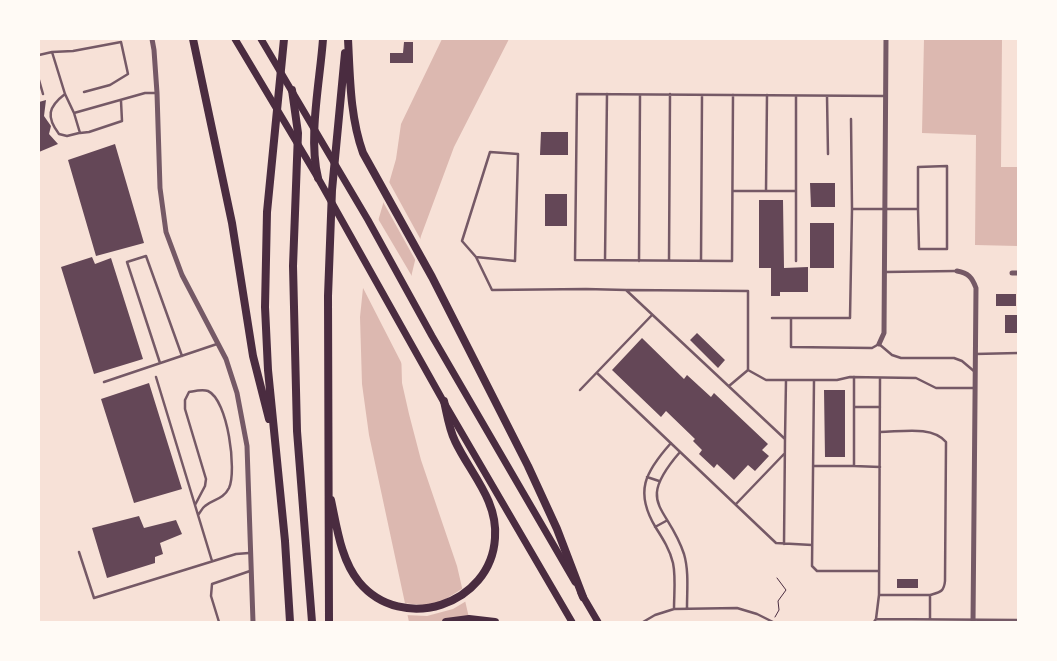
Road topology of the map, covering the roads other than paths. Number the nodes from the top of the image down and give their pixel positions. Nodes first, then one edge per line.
1 (152, 39) edge
2 (192, 39) edge
3 (235, 39) edge
4 (262, 39) edge
5 (284, 39) edge
6 (323, 39) edge
7 (347, 39) edge
8 (886, 39) edge
9 (52, 52) junction
10 (39, 55) edge
11 (39, 80) edge
12 (292, 89) junction
13 (84, 92) dead end
14 (158, 93) junction
15 (43, 94) dead end
16 (65, 94) junction
17 (607, 94) junction
18 (640, 94) junction
19 (670, 94) junction
20 (702, 95) junction
21 (733, 95) junction
22 (767, 95) junction
23 (796, 96) junction
24 (827, 96) junction
25 (886, 96) junction
26 (120, 100) junction
27 (74, 113) junction
28 (851, 119) dead end
29 (315, 129) junction
30 (80, 133) junction
31 (298, 144) junction
32 (828, 154) dead end
33 (320, 181) junction
34 (733, 191) junction
35 (766, 191) junction
36 (796, 191) junction
37 (852, 209) junction
38 (885, 209) junction
39 (918, 209) junction
40 (476, 257) junction
41 (605, 260) junction
42 (639, 261) junction
43 (669, 261) junction
44 (701, 261) junction
45 (796, 261) dead end
46 (956, 271) joint
47 (885, 272) junction
48 (1012, 273) dead end
49 (1018, 273) edge
50 (626, 290) junction
51 (652, 315) junction
52 (772, 318) dead end
53 (791, 318) junction
54 (218, 344) junction
55 (879, 344) junction
56 (1018, 353) edge
57 (975, 354) junction
58 (182, 356) junction
59 (160, 363) junction
60 (748, 370) junction
61 (597, 373) junction
62 (975, 373) junction
63 (156, 377) dead end
64 (854, 377) junction
65 (880, 378) junction
66 (786, 380) junction
67 (814, 380) junction
68 (104, 382) dead end
69 (729, 386) junction
70 (975, 388) junction
71 (580, 390) dead end
72 (444, 401) junction
73 (854, 407) junction
74 (880, 407) junction
75 (880, 432) junction
76 (785, 439) junction
77 (671, 443) junction
78 (277, 449) junction
79 (680, 452) junction
80 (785, 453) junction
81 (813, 466) junction
82 (854, 466) junction
83 (880, 467) junction
84 (647, 477) junction
85 (659, 481) junction
86 (328, 488) junction
87 (735, 504) junction
88 (195, 505) junction
89 (198, 515) junction
90 (666, 521) junction
91 (655, 527) junction
92 (784, 544) junction
93 (812, 545) junction
94 (79, 552) dead end
95 (250, 553) junction
96 (212, 561) junction
97 (250, 571) junction
98 (879, 571) junction
99 (879, 595) junction
100 (930, 595) junction
101 (584, 597) junction
102 (688, 608) junction
103 (674, 609) junction
104 (930, 619) junction
105 (875, 620) edge
106 (973, 620) edge
107 (1018, 620) edge
108 (219, 622) edge
109 (252, 622) edge
110 (290, 622) edge
111 (312, 622) edge
112 (329, 622) edge
113 (446, 622) edge
114 (495, 622) edge
115 (572, 622) edge
116 (598, 622) edge
117 (643, 622) edge
118 (773, 622) edge

1 - 14 street
2 - 78 highway
3 - 31 main road
4 - 12 main road
5 - 78 highway
6 - 29 highway
7 - 86 highway
7 - 101 highway
8 - 25 street
9 - 10 lane
9 - 13 lane
9 - 16 lane
11 - 15 lane
12 - 29 main road
12 - 31 highway
14 - 26 lane
14 - 54 street
16 - 27 lane
16 - 30 lane
17 - 18 lane
17 - 41 lane
17 - 41 lane
18 - 19 lane
18 - 42 lane
19 - 20 lane
19 - 43 lane
20 - 21 lane
20 - 44 lane
21 - 22 lane
21 - 34 lane
22 - 23 lane
22 - 35 lane
23 - 24 lane
23 - 36 lane
24 - 25 lane
24 - 32 lane
25 - 38 street
26 - 27 lane
26 - 30 lane
27 - 30 lane
28 - 37 lane
29 - 33 highway
29 - 101 main road
31 - 33 main road
31 - 111 highway
33 - 72 main road
34 - 35 lane
34 - 44 lane
35 - 36 lane
36 - 45 lane
37 - 38 lane
37 - 53 lane
38 - 39 lane
38 - 47 street
39 - 39 lane
40 - 40 lane
40 - 50 lane
41 - 42 lane
42 - 43 lane
43 - 44 lane
46 - 47 lane
46 - 57 street
47 - 55 street
48 - 49 street
50 - 51 lane
50 - 60 lane
51 - 61 lane
51 - 69 lane
52 - 53 lane
53 - 55 lane
54 - 58 lane
54 - 95 street
55 - 62 lane
56 - 57 lane
57 - 62 street
58 - 59 lane
58 - 59 lane
59 - 68 lane
60 - 66 lane
60 - 69 lane
61 - 71 lane
61 - 77 lane
62 - 70 street
63 - 88 lane
64 - 65 lane
64 - 67 lane
64 - 73 lane
65 - 70 lane
65 - 74 lane
66 - 67 lane
66 - 76 lane
67 - 81 lane
69 - 76 lane
70 - 106 street
72 - 86 highway
72 - 115 main road
73 - 74 lane
73 - 82 lane
74 - 75 lane
75 - 83 lane
75 - 100 lane
76 - 80 lane
77 - 79 lane
77 - 84 lane
78 - 110 highway
79 - 85 lane
79 - 87 lane
80 - 87 lane
80 - 92 lane
81 - 82 lane
81 - 93 lane
82 - 83 lane
83 - 98 lane
84 - 85 lane
84 - 91 lane
85 - 90 lane
86 - 112 highway
87 - 92 lane
88 - 89 lane
88 - 89 lane
89 - 96 lane
90 - 91 lane
90 - 102 lane
91 - 103 lane
92 - 93 lane
93 - 98 lane
94 - 96 lane
95 - 96 lane
95 - 97 street
97 - 108 lane
97 - 109 street
98 - 99 lane
99 - 100 lane
99 - 105 lane
100 - 104 lane
101 - 116 main road
102 - 103 lane
102 - 118 lane
103 - 117 lane
104 - 105 lane
104 - 106 lane
106 - 107 lane
113 - 114 highway

